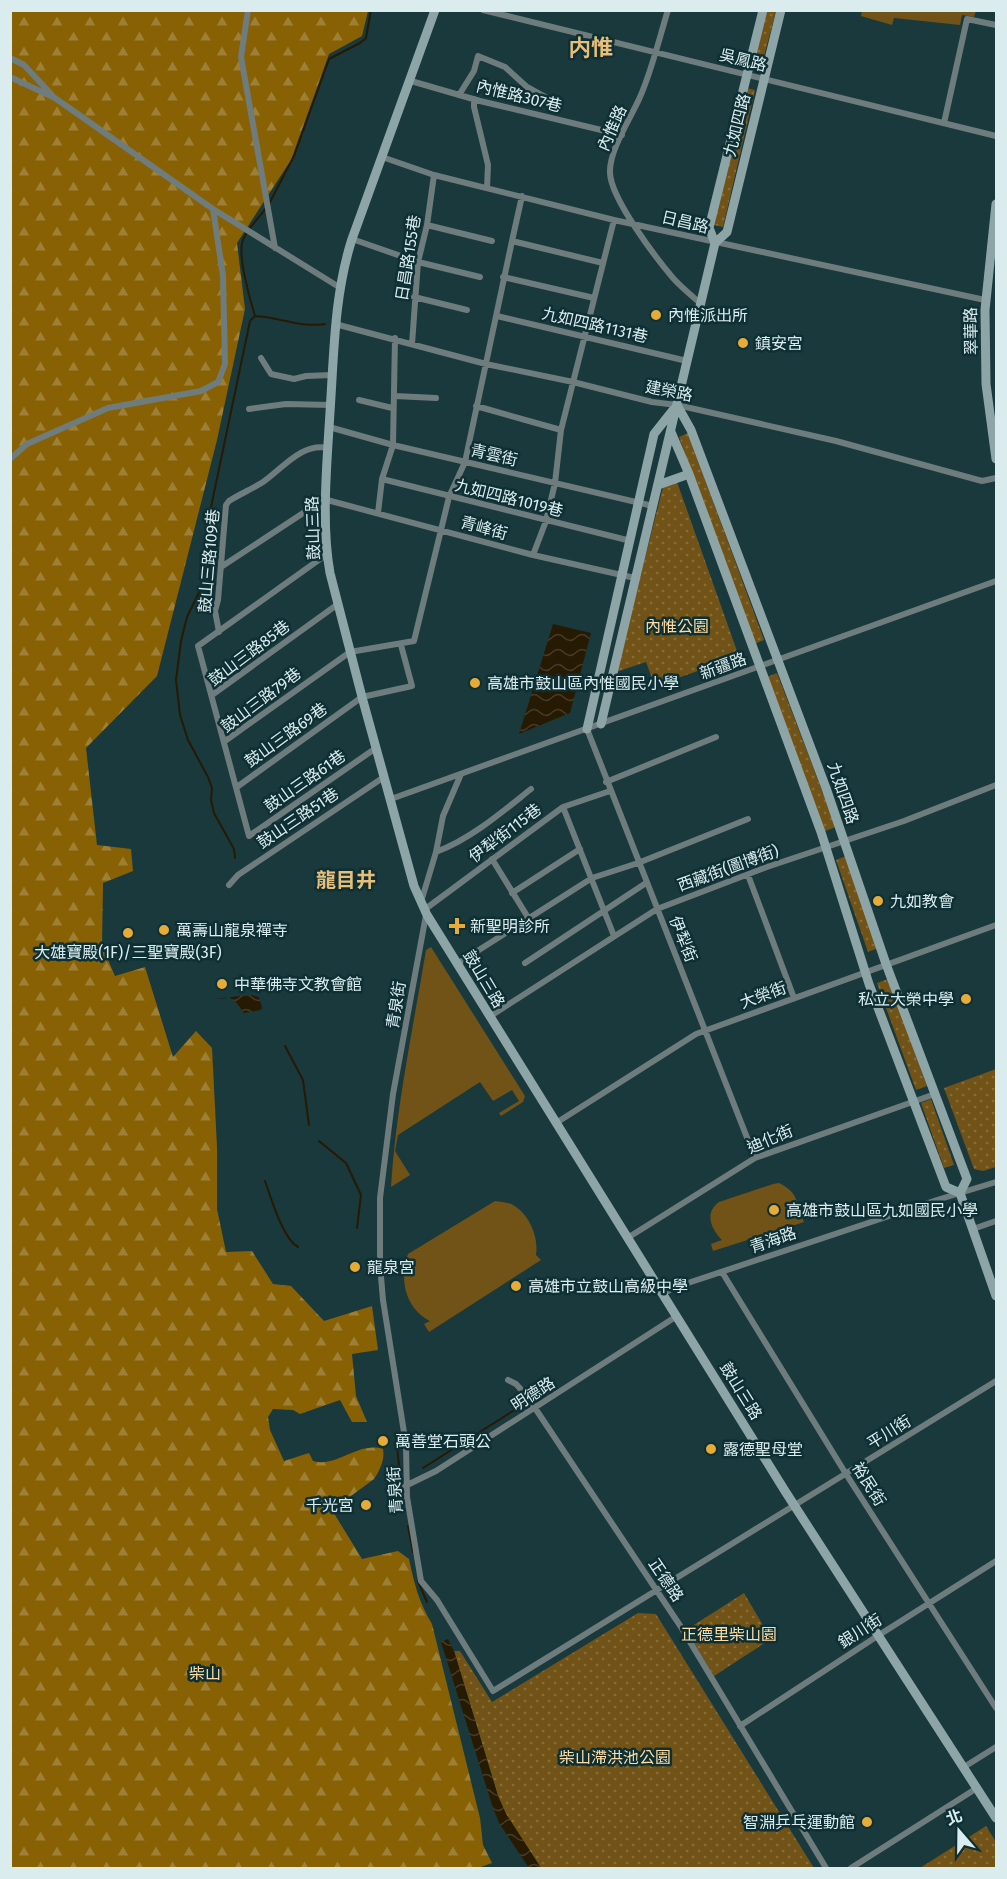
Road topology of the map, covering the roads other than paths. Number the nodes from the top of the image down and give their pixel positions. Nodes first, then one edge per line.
1 (248, 10) edge
2 (435, 10) edge
3 (483, 10) edge
4 (668, 10) edge
5 (763, 10) edge
6 (781, 10) edge
7 (996, 25) edge
8 (655, 53) junction
9 (10, 58) edge
10 (748, 75) junction
11 (10, 77) edge
12 (763, 79) junction
13 (411, 81) junction
14 (459, 94) junction
15 (55, 98) junction
16 (547, 98) dead end
17 (474, 99) junction
18 (944, 123) junction
19 (622, 135) junction
20 (996, 136) edge
21 (382, 157) junction
22 (434, 175) junction
23 (487, 188) junction
24 (522, 196) junction
25 (996, 204) edge
26 (213, 209) junction
27 (614, 220) junction
28 (634, 224) junction
29 (427, 225) junction
30 (352, 239) junction
31 (492, 241) dead end
32 (512, 241) junction
33 (715, 243) junction
34 (275, 248) junction
35 (418, 262) junction
36 (603, 263) junction
37 (480, 277) dead end
38 (503, 277) junction
39 (339, 287) junction
40 (414, 297) junction
41 (594, 298) junction
42 (985, 300) junction
43 (700, 303) junction
44 (467, 310) dead end
45 (497, 315) junction
46 (335, 324) junction
47 (584, 337) junction
48 (395, 338) junction
49 (412, 344) junction
50 (261, 358) dead end
51 (687, 361) junction
52 (486, 364) junction
53 (332, 375) junction
54 (573, 382) junction
55 (395, 396) junction
56 (435, 398) dead end
57 (359, 400) dead end
58 (331, 405) junction
59 (677, 405) junction
60 (476, 406) junction
61 (393, 408) junction
62 (249, 409) dead end
63 (329, 427) junction
64 (561, 430) junction
65 (670, 432) junction
66 (393, 445) junction
67 (328, 448) junction
68 (10, 459) edge
69 (996, 459) edge
70 (465, 462) junction
71 (688, 474) junction
72 (996, 478) edge
73 (382, 479) junction
74 (555, 483) junction
75 (658, 485) junction
76 (449, 497) junction
77 (327, 499) junction
78 (639, 502) junction
79 (653, 506) junction
80 (378, 513) junction
81 (546, 520) junction
82 (441, 531) junction
83 (631, 541) junction
84 (327, 554) junction
85 (533, 555) junction
86 (221, 567) junction
87 (622, 575) junction
88 (635, 578) junction
89 (996, 581) edge
90 (338, 604) junction
91 (219, 632) junction
92 (401, 645) junction
93 (350, 652) junction
94 (777, 660) junction
95 (760, 667) junction
96 (212, 695) junction
97 (362, 697) junction
98 (601, 724) junction
99 (587, 729) junction
100 (716, 737) dead end
101 (225, 741) junction
102 (376, 748) junction
103 (461, 774) junction
104 (384, 777) junction
105 (606, 782) junction
106 (996, 785) edge
107 (237, 788) junction
108 (531, 789) dead end
109 (610, 791) junction
110 (391, 799) junction
111 (563, 807) junction
112 (748, 819) dead end
113 (249, 836) joint
114 (844, 842) junction
115 (826, 848) junction
116 (580, 849) junction
117 (436, 852) junction
118 (492, 859) junction
119 (638, 863) junction
120 (748, 875) junction
121 (592, 878) junction
122 (646, 883) junction
123 (229, 885) dead end
124 (512, 894) junction
125 (424, 909) junction
126 (657, 909) junction
127 (604, 911) junction
128 (529, 919) junction
129 (996, 925) edge
130 (614, 936) junction
131 (525, 963) dead end
132 (457, 964) junction
133 (886, 964) junction
134 (866, 972) junction
135 (794, 998) junction
136 (489, 1017) junction
137 (705, 1031) junction
138 (935, 1094) junction
139 (914, 1101) junction
140 (556, 1123) junction
141 (755, 1158) junction
142 (996, 1182) edge
143 (960, 1193) junction
144 (996, 1221) edge
145 (973, 1229) junction
146 (629, 1237) junction
147 (722, 1272) junction
148 (663, 1293) junction
149 (996, 1296) edge
150 (677, 1316) junction
151 (508, 1380) dead end
152 (996, 1381) edge
153 (536, 1408) junction
154 (846, 1474) junction
155 (404, 1487) junction
156 (796, 1506) junction
157 (996, 1561) edge
158 (657, 1590) junction
159 (929, 1603) junction
160 (879, 1635) junction
161 (996, 1708) edge
162 (741, 1726) junction
163 (996, 1747) edge
164 (964, 1767) junction
165 (977, 1788) junction
166 (996, 1818) edge
167 (826, 1869) edge
168 (851, 1869) edge

1 - 34 street
2 - 13 street, 鼓山三路
3 - 8 street, 吳鳳路
4 - 8 street, 內惟路
5 - 10 street, 九如四路
6 - 12 street, 九如四路
7 - 18 street
8 - 10 street, 吳鳳路
8 - 19 street, 內惟路
9 - 15 street
10 - 12 street, 吳鳳路
10 - 33 street, 九如四路
11 - 15 street
12 - 18 street, 吳鳳路
12 - 33 street, 九如四路
13 - 14 street, 內惟路307巷
13 - 21 street, 鼓山三路
14 - 16 street
14 - 17 street, 內惟路307巷
15 - 26 street
17 - 19 street, 內惟路307巷
17 - 23 street
18 - 20 street, 吳鳳路
19 - 28 street, 內惟路
21 - 22 street, 日昌路
21 - 30 street, 鼓山三路
22 - 23 street, 日昌路
22 - 29 street, 日昌路155巷
23 - 24 street, 日昌路
24 - 27 street, 日昌路
24 - 32 street
25 - 42 street, 翠華路
26 - 34 street
26 - 68 street
27 - 28 street, 日昌路
27 - 36 street
28 - 33 street, 日昌路
28 - 43 street, 內惟路
29 - 31 street
29 - 35 street, 日昌路155巷
30 - 35 street
30 - 39 street, 鼓山三路
32 - 36 street
32 - 38 street
33 - 42 street, 日昌路
33 - 43 street, 九如四路
34 - 39 street
35 - 37 street
35 - 40 street, 日昌路155巷
36 - 41 street
38 - 41 street
38 - 45 street
39 - 46 street, 鼓山三路
40 - 44 street
40 - 49 street, 日昌路155巷
41 - 47 street
42 - 69 street, 翠華路
43 - 51 street, 九如四路
45 - 47 street, 九如四路1131巷
45 - 52 street
46 - 48 street, 建榮路
46 - 53 street, 鼓山三路
47 - 51 street, 九如四路1131巷
47 - 54 street
48 - 49 street, 建榮路
48 - 55 street
49 - 52 street, 建榮路
50 - 53 street
51 - 59 street, 九如四路
52 - 54 street, 建榮路
52 - 60 street
53 - 58 street, 鼓山三路
54 - 59 street, 建榮路
54 - 64 street
55 - 56 street
55 - 61 street
57 - 61 street
58 - 62 street
58 - 63 street, 鼓山三路
59 - 65 street, 九如四路
59 - 72 street, 建榮路
59 - 78 street, 九如四路
59 - 94 street, 九如四路
60 - 64 street
60 - 70 street
61 - 66 street
63 - 66 street, 青雲街
63 - 67 street, 鼓山三路
64 - 74 street
65 - 71 street, 九如四路
65 - 75 street, 九如四路
66 - 70 street, 青雲街
66 - 73 street
67 - 77 street, 鼓山三路
67 - 86 street, 鼓山三路109巷
70 - 74 street, 青雲街
70 - 76 street
71 - 75 street
71 - 95 street, 九如四路
73 - 76 street, 九如四路1019巷
73 - 80 street
74 - 78 street, 青雲街
74 - 81 street
75 - 79 street, 九如四路
76 - 81 street, 九如四路1019巷
76 - 82 street
77 - 80 street, 青峰街
77 - 84 street, 鼓山三路
77 - 86 street
78 - 79 street, 青雲街
78 - 83 street, 九如四路
79 - 88 street, 九如四路
80 - 82 street, 青峰街
81 - 83 street, 九如四路1019巷
81 - 85 street
82 - 85 street, 青峰街
82 - 92 street
83 - 87 street, 九如四路
84 - 90 street, 鼓山三路
84 - 91 street
85 - 87 street, 青峰街
86 - 91 street, 鼓山三路109巷
87 - 88 street, 青峰街
87 - 99 street, 九如四路
88 - 98 street, 九如四路
89 - 94 street, 新疆路
90 - 93 street, 鼓山三路
90 - 96 street, 鼓山三路85巷
91 - 96 street
92 - 93 street
92 - 97 street
93 - 97 street, 鼓山三路
93 - 101 street, 鼓山三路79巷
94 - 95 street, 新疆路
94 - 114 street, 九如四路
95 - 98 street, 新疆路
95 - 115 street, 九如四路
96 - 101 street, 鼓山三路85巷
97 - 102 street, 鼓山三路
97 - 107 street, 鼓山三路69巷
98 - 99 street, 新疆路
99 - 103 street, 新疆路
99 - 105 street, 伊犁街
100 - 105 street
101 - 107 street, 鼓山三路79巷
102 - 104 street, 鼓山三路
102 - 113 street, 鼓山三路61巷
103 - 110 street, 新疆路
103 - 117 street
104 - 110 street, 鼓山三路
104 - 123 street, 鼓山三路51巷
105 - 109 street, 伊犁街
106 - 114 street, 西藏街(圖博街)
107 - 113 street, 鼓山三路69巷
108 - 117 street
109 - 111 street, 伊犁街115巷
109 - 119 street, 伊犁街
110 - 125 street, 鼓山三路
111 - 116 street
111 - 118 street, 伊犁街115巷
112 - 119 street
114 - 115 street, 西藏街(圖博街)
114 - 133 street, 九如四路
115 - 120 street, 西藏街(圖博街)
115 - 134 street, 九如四路
116 - 121 street
116 - 124 street
117 - 125 street
118 - 124 street
118 - 125 street, 伊犁街115巷
119 - 121 street
119 - 122 street, 伊犁街
120 - 126 street, 西藏街(圖博街)
120 - 135 street
121 - 127 street
121 - 128 street
122 - 126 street, 伊犁街
122 - 127 street
124 - 128 street
125 - 132 street, 鼓山三路
125 - 155 street, 青泉街
126 - 130 street, 西藏街(圖博街)
126 - 137 street, 伊犁街
127 - 130 street
127 - 131 street
128 - 132 street
129 - 133 street, 大榮街
130 - 136 street, 西藏街(圖博街)
132 - 136 street, 鼓山三路
133 - 134 street, 大榮街
133 - 138 street, 九如四路
134 - 135 street, 大榮街
134 - 139 street, 九如四路
135 - 137 street, 大榮街
136 - 140 street, 鼓山三路
137 - 140 street, 大榮街
137 - 141 street, 伊犁街
138 - 139 street, 迪化街
138 - 143 street, 九如四路
139 - 141 street, 迪化街
139 - 143 street, 九如四路
140 - 146 street, 鼓山三路
141 - 146 street, 迪化街
142 - 143 street, 青海路
143 - 145 street, 九如四路
143 - 147 street, 青海路
144 - 145 street
145 - 149 street, 九如四路
146 - 148 street, 鼓山三路
147 - 148 street, 青海路
147 - 154 street, 裕民街
148 - 150 street, 鼓山三路
150 - 153 street, 明德路
150 - 156 street, 鼓山三路
151 - 153 street, 正德路
152 - 154 street, 平川街
153 - 155 street, 明德路
153 - 158 street, 正德路
154 - 156 street, 平川街
154 - 159 street, 裕民街
155 - 158 street, 青泉街
156 - 158 street, 青泉街
156 - 160 street, 鼓山三路
157 - 159 street, 銀川街
158 - 162 street, 正德路
159 - 160 street, 銀川街
159 - 161 street, 裕民街
160 - 162 street, 銀川街
160 - 164 street, 鼓山三路
162 - 167 street, 正德路
163 - 164 street
164 - 165 street, 鼓山三路
165 - 166 street, 鼓山三路
165 - 168 street

